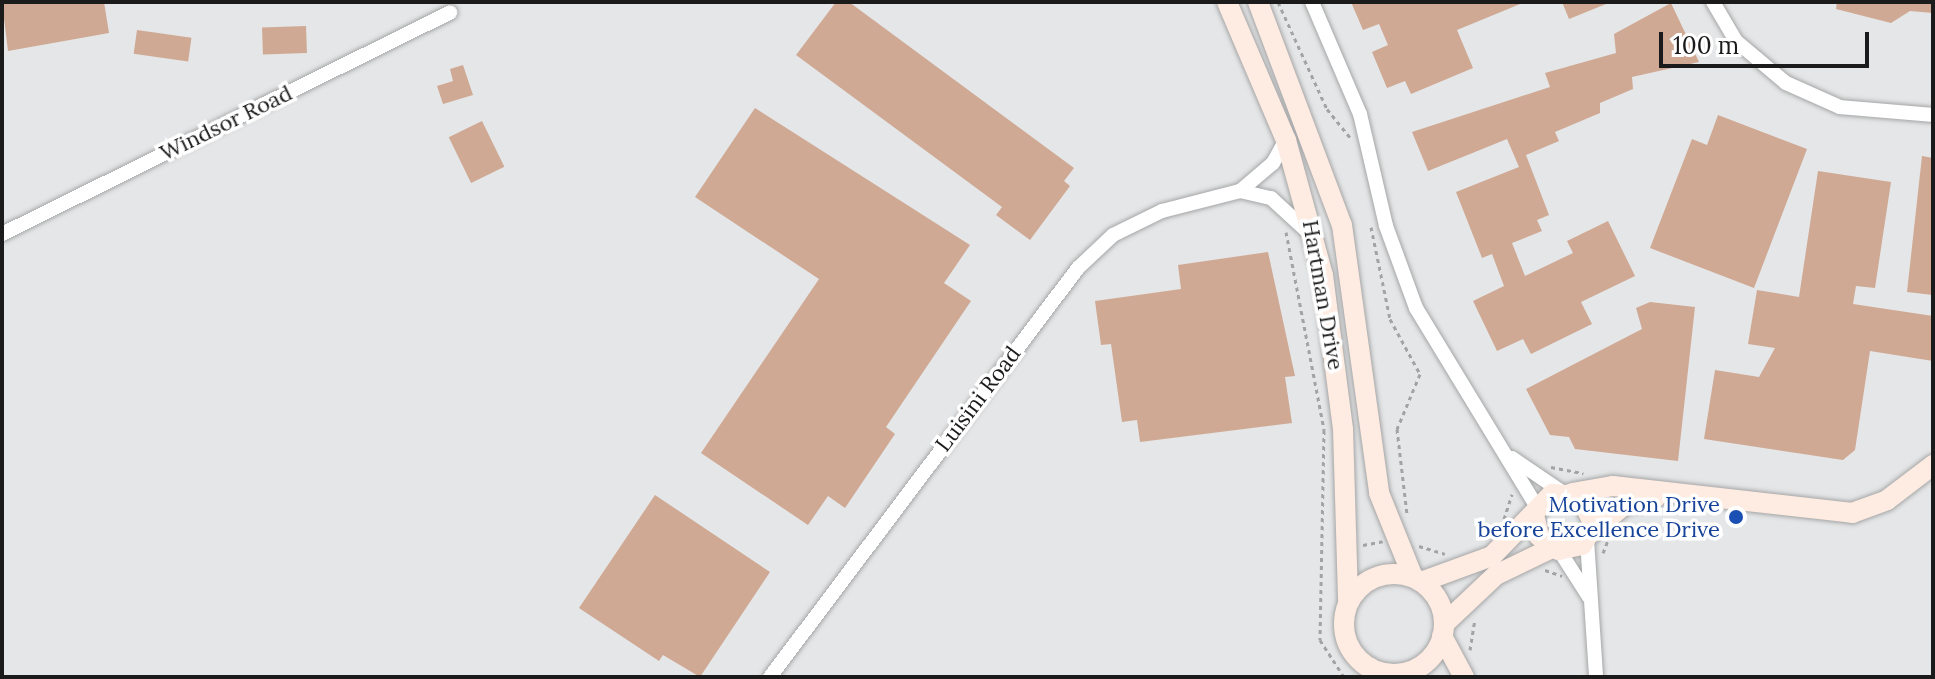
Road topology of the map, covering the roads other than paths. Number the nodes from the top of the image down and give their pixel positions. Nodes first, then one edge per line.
1 (1227, 2) edge
2 (1258, 2) edge
3 (1312, 2) edge
4 (1713, 2) edge
5 (450, 13) dead end
6 (1933, 115) edge
7 (1286, 140) junction
8 (1240, 191) junction
9 (2, 234) edge
10 (1315, 241) junction
11 (1933, 465) edge
12 (1529, 481) junction
13 (1567, 492) junction
14 (1671, 494) junction
15 (1536, 514) junction
16 (1591, 543) junction
17 (1556, 549) junction
18 (1417, 580) junction
19 (1348, 602) junction
20 (1592, 605) junction
21 (1443, 630) junction
22 (1470, 670) edge
23 (1382, 674) edge
24 (770, 677) edge
25 (1596, 677) edge

1 - 7 main road, Hartman Drive
2 - 18 main road, Hartman Drive
3 - 12 street
4 - 6 street
5 - 9 street, Windsor Road
7 - 8 street, Luisini Road
7 - 10 main road, Hartman Drive
8 - 10 street
8 - 24 street, Luisini Road
10 - 19 main road, Hartman Drive
11 - 14 main road
12 - 13 street
12 - 15 street
13 - 14 main road
13 - 15 main road
13 - 16 main road
14 - 16 main road
15 - 17 main road
15 - 18 main road
16 - 17 main road
16 - 20 street
17 - 20 street
17 - 21 main road
18 - 19 main road
18 - 21 main road
19 - 23 main road
20 - 25 street
21 - 22 main road
21 - 23 main road

